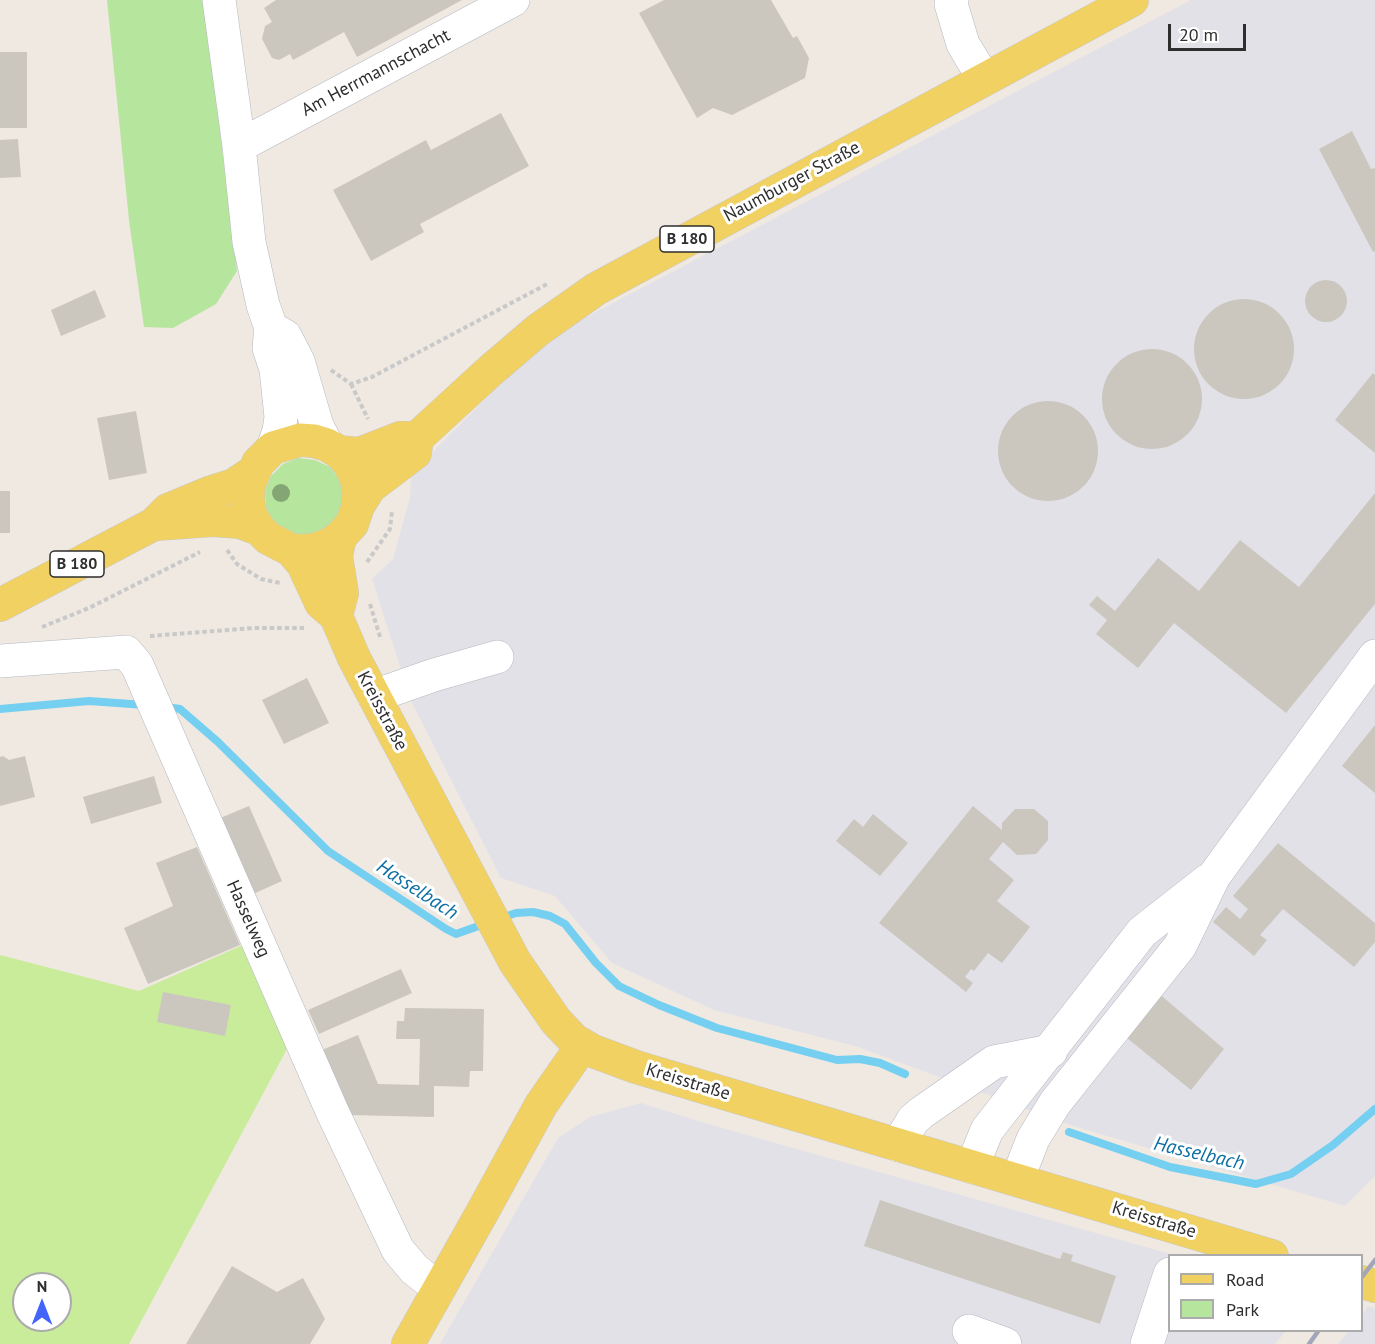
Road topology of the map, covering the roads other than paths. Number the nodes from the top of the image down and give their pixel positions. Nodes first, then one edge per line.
1 (219, 0) edge
2 (513, 0) edge
3 (952, 0) edge
4 (1132, 0) edge
5 (984, 79) junction
6 (239, 146) junction
7 (272, 328) junction
8 (417, 438) junction
9 (273, 448) junction
10 (333, 449) junction
11 (252, 473) junction
12 (358, 507) junction
13 (154, 524) junction
14 (259, 529) junction
15 (340, 537) junction
16 (291, 550) junction
17 (0, 605) edge
18 (336, 616) junction
19 (1375, 656) edge
20 (497, 657) dead end
21 (0, 661) edge
22 (374, 696) junction
23 (1214, 876) junction
24 (582, 1046) junction
25 (1051, 1051) junction
26 (898, 1145) junction
27 (972, 1167) junction
28 (1017, 1180) junction
29 (1179, 1242) edge
30 (1259, 1254) edge
31 (1168, 1280) edge
32 (439, 1289) junction
33 (969, 1331) dead end
34 (408, 1344) edge
35 (1005, 1344) edge
36 (1147, 1344) edge

1 - 6 street
2 - 6 street, Am Herrmannschacht
3 - 5 street
4 - 5 main road, Naumburger Straße / B 180
5 - 8 main road, Naumburger Straße / B 180
6 - 7 street
7 - 9 street
7 - 10 street
8 - 10 main road
8 - 12 main road, Naumburger Straße / B 180
9 - 10 main road
9 - 11 main road
10 - 12 main road
11 - 13 main road, B 180
11 - 14 main road
12 - 15 main road
13 - 14 main road, B 180
13 - 17 main road, B 180
14 - 16 main road
15 - 16 main road
15 - 18 main road
16 - 18 main road, Kreisstraße
18 - 22 main road, Kreisstraße
19 - 23 street
20 - 22 street
21 - 32 street, Hasselweg
22 - 24 main road, Kreisstraße
23 - 25 street
23 - 28 street
24 - 26 main road, Kreisstraße
24 - 32 main road
25 - 26 street
25 - 27 street
26 - 27 main road, Kreisstraße
27 - 28 main road, Kreisstraße
28 - 29 main road, Kreisstraße
29 - 30 main road, Kreisstraße
31 - 36 street
32 - 34 main road
33 - 35 street

